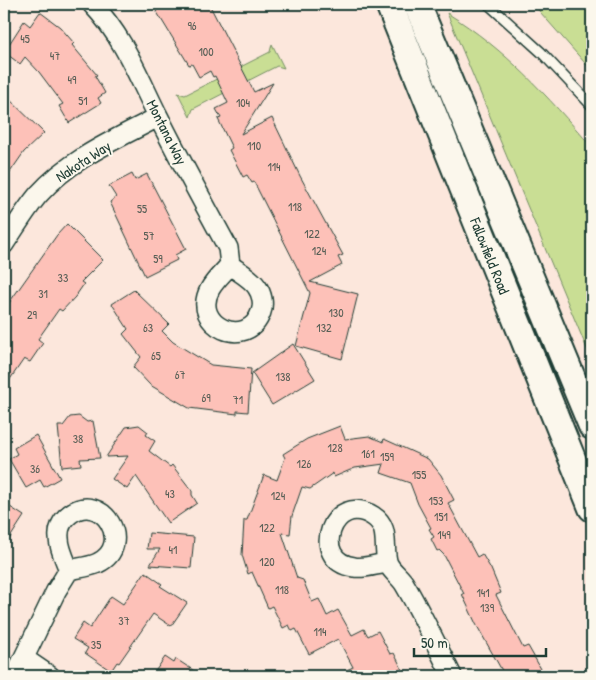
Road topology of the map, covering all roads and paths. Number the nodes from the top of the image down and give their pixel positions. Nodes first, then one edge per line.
1 (92, 4) edge
2 (389, 4) edge
3 (417, 4) edge
4 (488, 4) edge
5 (592, 106) edge
6 (158, 117) junction
7 (4, 244) edge
8 (230, 265) dead end
9 (592, 426) edge
10 (592, 508) edge
11 (387, 563) dead end
12 (69, 570) dead end
13 (25, 659) junction
14 (16, 676) edge
15 (50, 676) edge
16 (452, 676) edge

1 - 6 street, Montana Way
2 - 10 main road, Fallowfield Road
3 - 9 main road, Fallowfield Road
4 - 5 lane
6 - 7 street, Nakota Way
6 - 8 street, Montana Way
11 - 16 street
12 - 13 street
13 - 14 street
13 - 15 street

